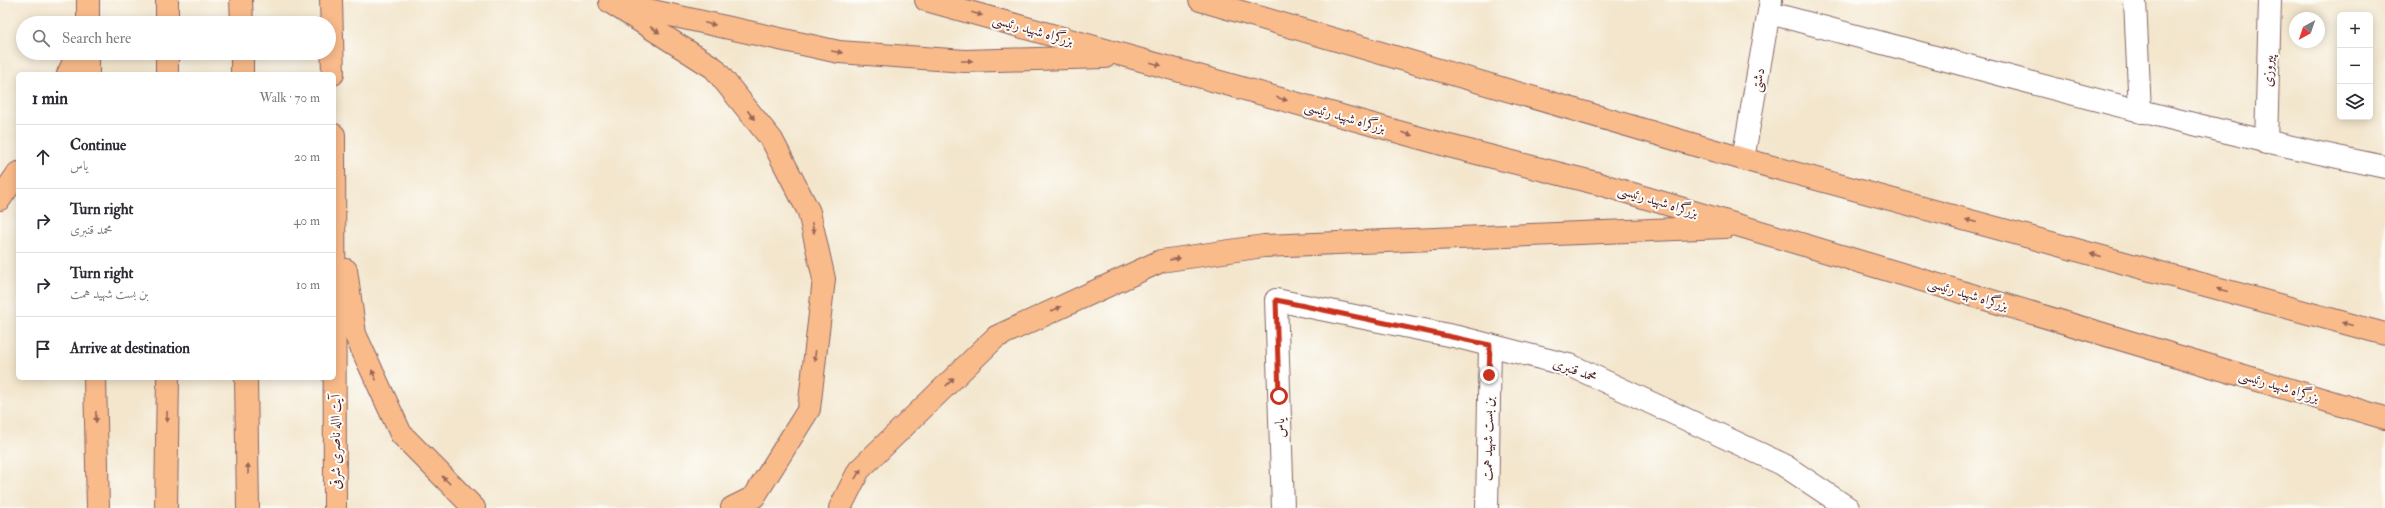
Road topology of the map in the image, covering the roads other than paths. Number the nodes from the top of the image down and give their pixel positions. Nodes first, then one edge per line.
1 (88, 0) edge
2 (167, 0) edge
3 (241, 0) edge
4 (926, 0) edge
5 (1200, 0) edge
6 (2135, 0) edge
7 (2270, 0) edge
8 (607, 1) edge
9 (331, 2) edge
10 (1770, 7) edge
11 (88, 16) edge
12 (167, 16) edge
13 (242, 16) edge
14 (331, 16) edge
15 (1126, 56) junction
16 (75, 60) edge
17 (88, 60) edge
18 (167, 60) edge
19 (242, 60) edge
20 (333, 60) edge
21 (69, 72) edge
22 (88, 72) edge
23 (167, 72) edge
24 (242, 72) edge
25 (333, 72) edge
26 (2140, 112) junction
27 (2266, 143) junction
28 (1743, 160) junction
29 (2385, 167) edge
30 (16, 176) edge
31 (0, 199) edge
32 (336, 200) edge
33 (1743, 227) junction
34 (1276, 300) joint
35 (2385, 334) edge
36 (1490, 345) junction
37 (95, 380) edge
38 (168, 380) edge
39 (246, 380) edge
40 (335, 380) edge
41 (2385, 418) edge
42 (98, 508) edge
43 (166, 508) edge
44 (248, 508) edge
45 (335, 508) edge
46 (474, 508) edge
47 (732, 508) edge
48 (840, 508) edge
49 (1283, 508) edge
50 (1487, 508) edge
51 (1848, 508) edge

1 - 11 highway
2 - 12 highway
3 - 13 highway
4 -> 15 highway, بزرگراه شهید رئیسی
5 - 28 highway
6 - 26 street
7 - 27 street, پیروزی
8 -> 15 highway
8 -> 47 highway
9 - 14 highway
10 - 26 street
10 - 28 street, دشتی
15 -> 33 highway, بزرگراه شهید رئیسی
16 - 21 highway
17 - 22 highway
18 - 23 highway
19 - 24 highway
20 - 25 highway
26 - 27 street
27 - 29 street
35 -> 28 highway
30 - 31 highway
46 -> 32 highway
33 - 41 highway, بزرگراه شهید رئیسی
48 -> 33 highway
34 - 36 street, محمد قنبری
34 - 49 street, یاس
36 - 50 street, بن بست شهید همت
36 - 51 street, محمد قنبری
37 -> 42 highway
38 -> 43 highway
44 -> 39 highway
40 - 45 highway, آیت االه ناصری شرقی

